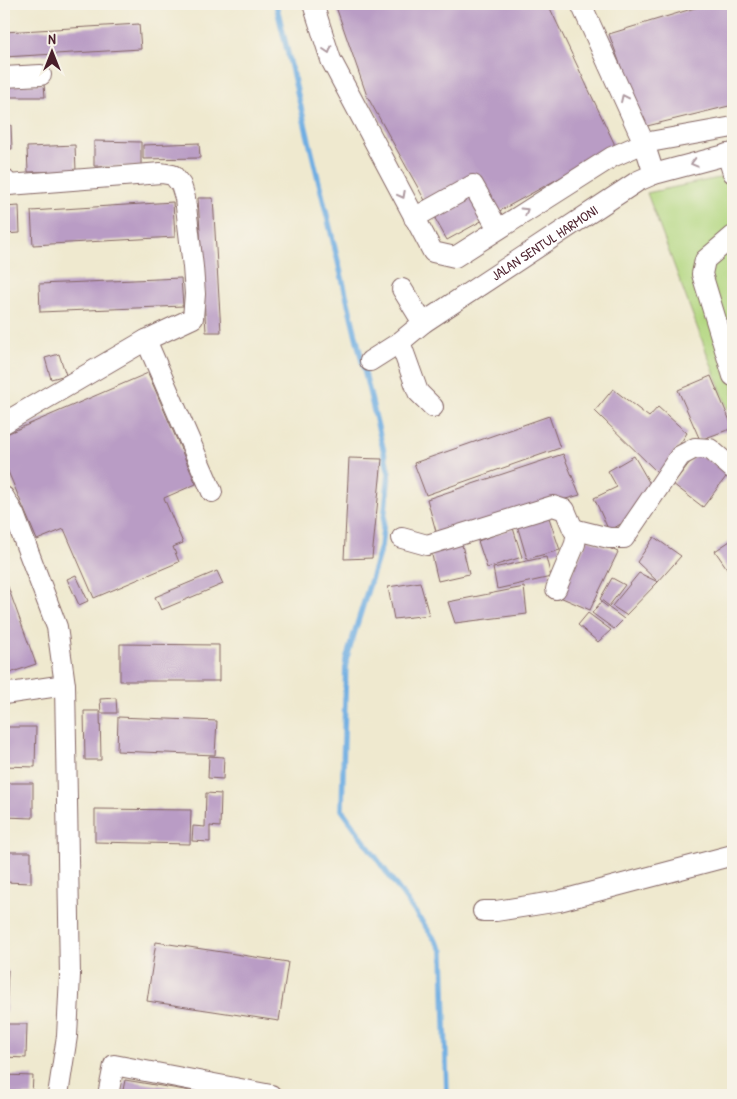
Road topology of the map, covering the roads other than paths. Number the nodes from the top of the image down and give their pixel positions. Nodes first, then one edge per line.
1 (313, 4) edge
2 (581, 4) edge
3 (41, 76) dead end
4 (4, 77) edge
5 (733, 127) edge
6 (644, 143) junction
7 (731, 160) edge
8 (654, 174) junction
9 (4, 180) edge
10 (414, 218) junction
11 (498, 229) junction
12 (733, 236) edge
13 (402, 289) dead end
14 (423, 323) junction
15 (146, 340) junction
16 (400, 342) junction
17 (370, 361) dead end
18 (733, 376) edge
19 (433, 407) dead end
20 (4, 422) edge
21 (733, 469) edge
22 (212, 492) dead end
23 (4, 497) edge
24 (577, 530) junction
25 (402, 538) dead end
26 (556, 589) dead end
27 (65, 685) junction
28 (4, 694) edge
29 (733, 855) edge
30 (483, 911) dead end
31 (58, 1095) edge
32 (108, 1095) edge
33 (271, 1095) edge

1 -> 10 street
6 -> 2 street
3 - 4 street
5 - 6 street
6 - 8 street
11 -> 6 street
7 -> 8 street, JALAN SENTUL HARMONI
8 - 14 street, JALAN SENTUL HARMONI
9 - 15 street
10 - 11 street
10 - 11 street
12 - 18 street
13 - 14 street
14 - 16 street, JALAN SENTUL HARMONI
15 - 20 street
15 - 22 street
16 - 17 street, JALAN SENTUL HARMONI
16 - 19 street
21 - 24 street
23 - 27 street
24 - 25 street
24 - 26 street
27 - 28 street
27 - 31 street
29 - 30 street
32 - 33 street

